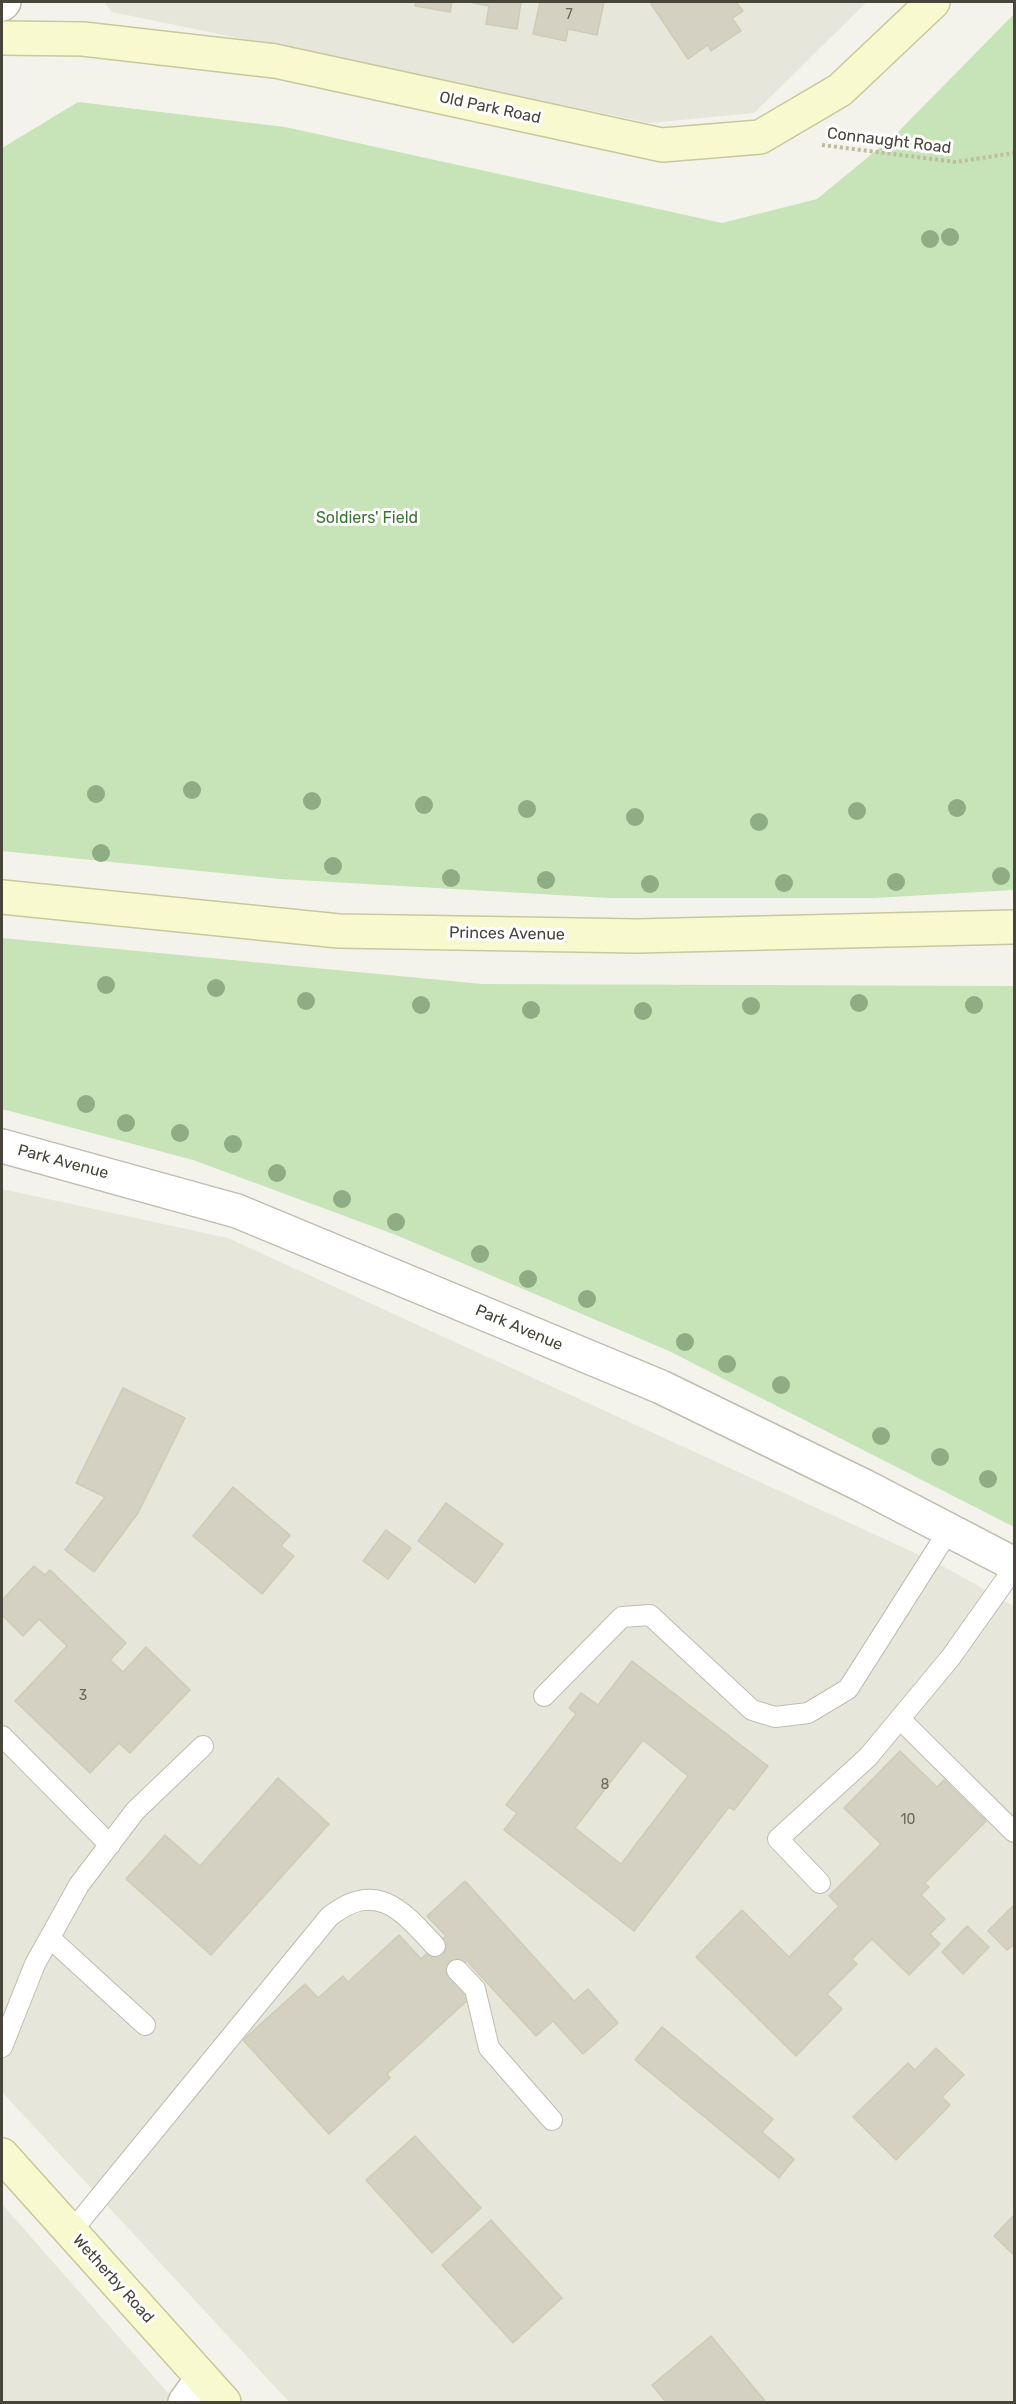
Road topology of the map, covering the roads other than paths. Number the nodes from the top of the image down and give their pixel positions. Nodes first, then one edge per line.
1 (933, 2) edge
2 (2, 38) edge
3 (2, 897) edge
4 (1014, 927) edge
5 (2, 1146) edge
6 (949, 1530) junction
7 (1014, 1566) edge
8 (544, 1696) dead end
9 (900, 1719) junction
10 (2, 1736) edge
11 (203, 1746) dead end
12 (1014, 1832) edge
13 (110, 1845) junction
14 (820, 1883) dead end
15 (50, 1938) junction
16 (435, 1946) dead end
17 (458, 1970) dead end
18 (145, 2025) dead end
19 (2, 2047) edge
20 (552, 2120) dead end
21 (2, 2155) edge
22 (71, 2232) junction
23 (194, 2391) edge
24 (224, 2403) edge

1 - 2 street, Old Park Road
3 - 4 street, Princes Avenue
5 - 6 street, Park Avenue
6 - 7 street, Park Avenue
6 - 8 lane
7 - 9 lane
9 - 12 lane
9 - 14 lane
10 - 13 lane
11 - 13 lane
13 - 15 lane
15 - 18 lane
15 - 19 lane
16 - 22 lane
17 - 20 lane
21 - 22 street, Wetherby Road
22 - 23 street, Wetherby Road
23 - 24 street, Wetherby Road

